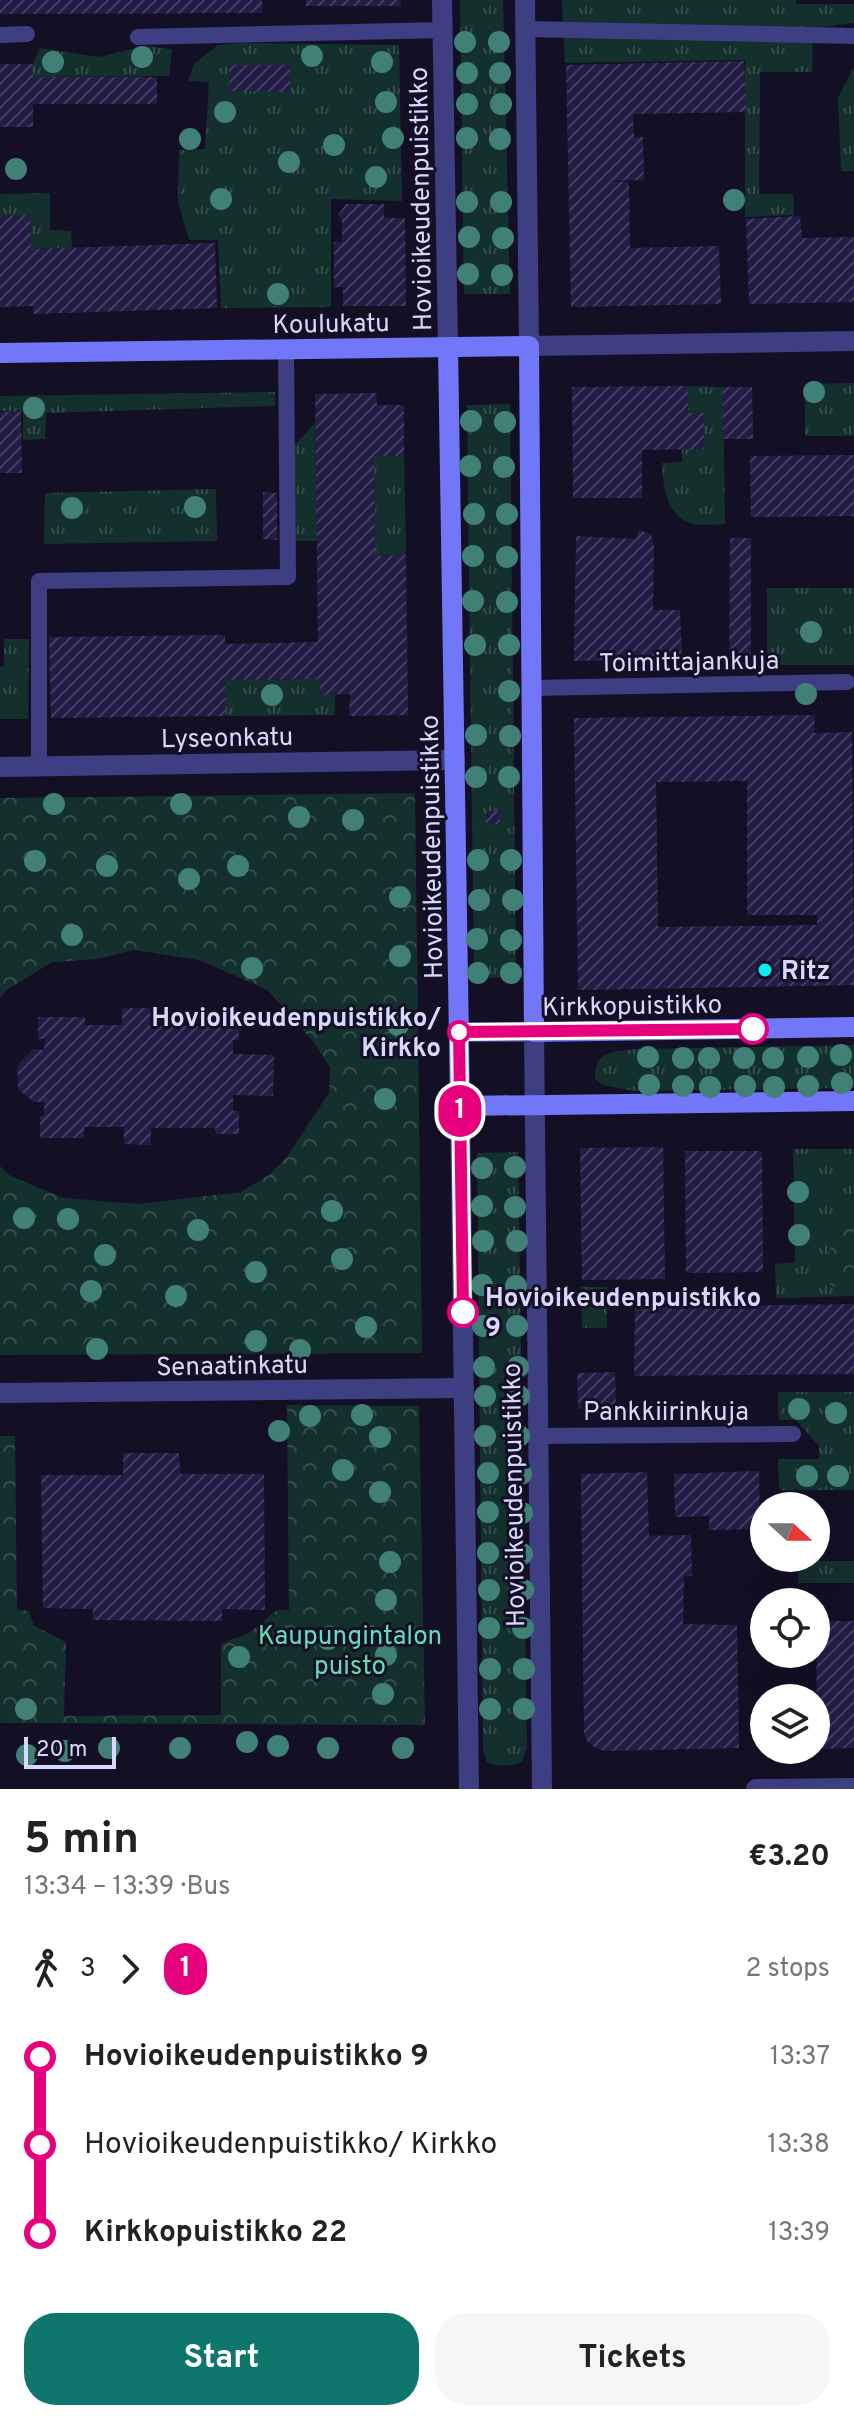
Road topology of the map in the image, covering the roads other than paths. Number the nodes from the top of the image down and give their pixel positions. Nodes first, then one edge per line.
1 (442, 0) edge
2 (525, 0) edge
3 (525, 29) junction
4 (443, 30) junction
5 (27, 34) dead end
6 (0, 35) edge
7 (854, 36) edge
8 (138, 37) dead end
9 (854, 341) edge
10 (529, 346) junction
11 (448, 347) junction
12 (286, 349) junction
13 (0, 353) edge
14 (847, 682) dead end
15 (532, 688) junction
16 (455, 760) junction
17 (39, 766) junction
18 (0, 767) edge
19 (854, 1027) edge
20 (459, 1032) junction
21 (534, 1032) junction
22 (854, 1101) edge
23 (534, 1105) junction
24 (460, 1106) junction
25 (464, 1388) junction
26 (0, 1393) edge
27 (793, 1434) dead end
28 (538, 1436) junction
29 (854, 1788) edge
30 (469, 1789) edge
31 (542, 1789) edge
32 (756, 1789) edge
33 (779, 1789) edge

1 - 4 street, Hovioikeudenpuistikko
2 - 3 street, Hovioikeudenpuistikko
3 - 7 lane
3 - 10 street, Hovioikeudenpuistikko
4 - 8 lane
4 - 11 street, Hovioikeudenpuistikko
5 - 6 lane
9 - 10 street, Koulukatu
10 - 11 main road, Koulukatu
10 - 15 main road, Hovioikeudenpuistikko
11 - 12 main road, Koulukatu
11 - 16 main road, Hovioikeudenpuistikko
12 - 13 main road, Koulukatu
12 - 17 lane
14 - 15 lane, Toimittajankuja
15 - 21 main road, Hovioikeudenpuistikko
16 - 17 street, Lyseonkatu
16 - 20 main road, Hovioikeudenpuistikko
17 - 18 street, Lyseonkatu
19 - 21 main road, Kirkkopuistikko
20 - 21 street, Kirkkopuistikko
20 - 24 main road, Hovioikeudenpuistikko
21 - 23 street, Hovioikeudenpuistikko
22 - 23 main road
23 - 24 main road
23 - 28 street, Hovioikeudenpuistikko
24 - 25 street, Hovioikeudenpuistikko
25 - 26 street, Senaatinkatu
25 - 30 street, Hovioikeudenpuistikko
27 - 28 lane, Pankkiirinkuja
28 - 31 street, Hovioikeudenpuistikko
29 - 33 street
32 - 33 street

